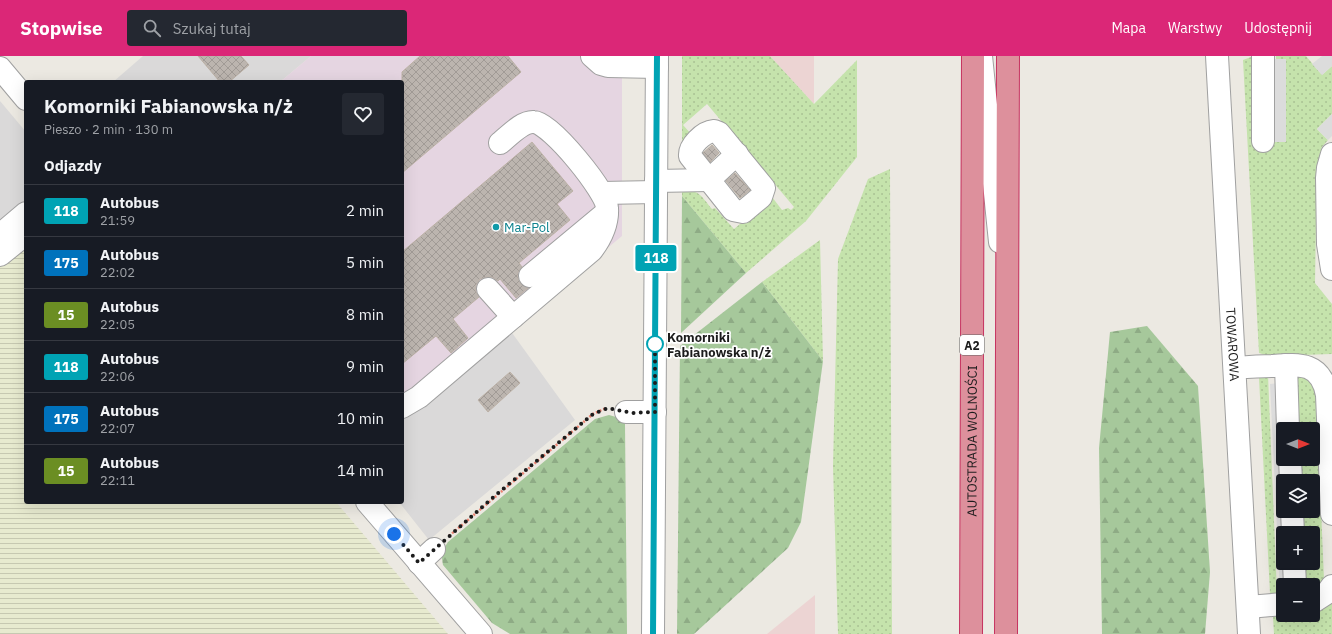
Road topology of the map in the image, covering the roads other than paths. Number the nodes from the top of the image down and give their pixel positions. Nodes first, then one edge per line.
1 (592, 56) edge
2 (973, 56) edge
3 (981, 56) edge
4 (1000, 56) edge
5 (1008, 56) edge
6 (1217, 56) edge
7 (1263, 56) edge
8 (657, 61) edge
9 (0, 69) edge
10 (24, 97) edge
11 (1263, 141) dead end
12 (500, 142) dead end
13 (990, 148) junction
14 (737, 154) junction
15 (1332, 154) edge
16 (709, 180) junction
17 (656, 186) junction
18 (604, 202) junction
19 (24, 214) edge
20 (0, 235) edge
21 (24, 236) edge
22 (0, 255) edge
23 (1332, 269) edge
24 (530, 276) dead end
25 (488, 289) dead end
26 (513, 317) junction
27 (972, 317) junction
28 (1007, 318) junction
29 (1286, 365) junction
30 (1235, 368) junction
31 (404, 406) edge
32 (626, 412) road end
33 (655, 412) junction
34 (1288, 422) edge
35 (378, 506) edge
36 (1332, 514) edge
37 (1332, 586) edge
38 (1320, 598) edge
39 (1276, 605) edge
40 (1248, 607) junction
41 (481, 634) edge
42 (653, 634) edge
43 (971, 634) edge
44 (1006, 634) edge
45 (1249, 634) edge

1 - 8 street
2 - 27 highway, AUTOSTRADA WOLNOŚCI / A2
3 - 13 street
4 - 13 street
5 - 28 highway
6 - 30 street, TOWAROWA
7 - 11 street
8 - 17 street
9 - 10 street
12 - 18 street
13 - 27 street
13 - 28 street
14 - 16 street
14 - 16 street
14 - 16 street
15 - 23 street
16 - 17 street
17 - 18 street
17 - 33 street
18 - 24 street
18 - 26 street
19 - 20 street
21 - 22 street
25 - 26 street
26 - 31 street
27 - 43 highway, AUTOSTRADA WOLNOŚCI / A2
28 - 44 highway
29 - 30 street
29 - 34 street
29 - 36 street
30 - 40 street, TOWAROWA
32 - 33 street
33 - 42 street
35 - 41 street
37 - 38 street
39 - 40 street
40 - 45 street, TOWAROWA

